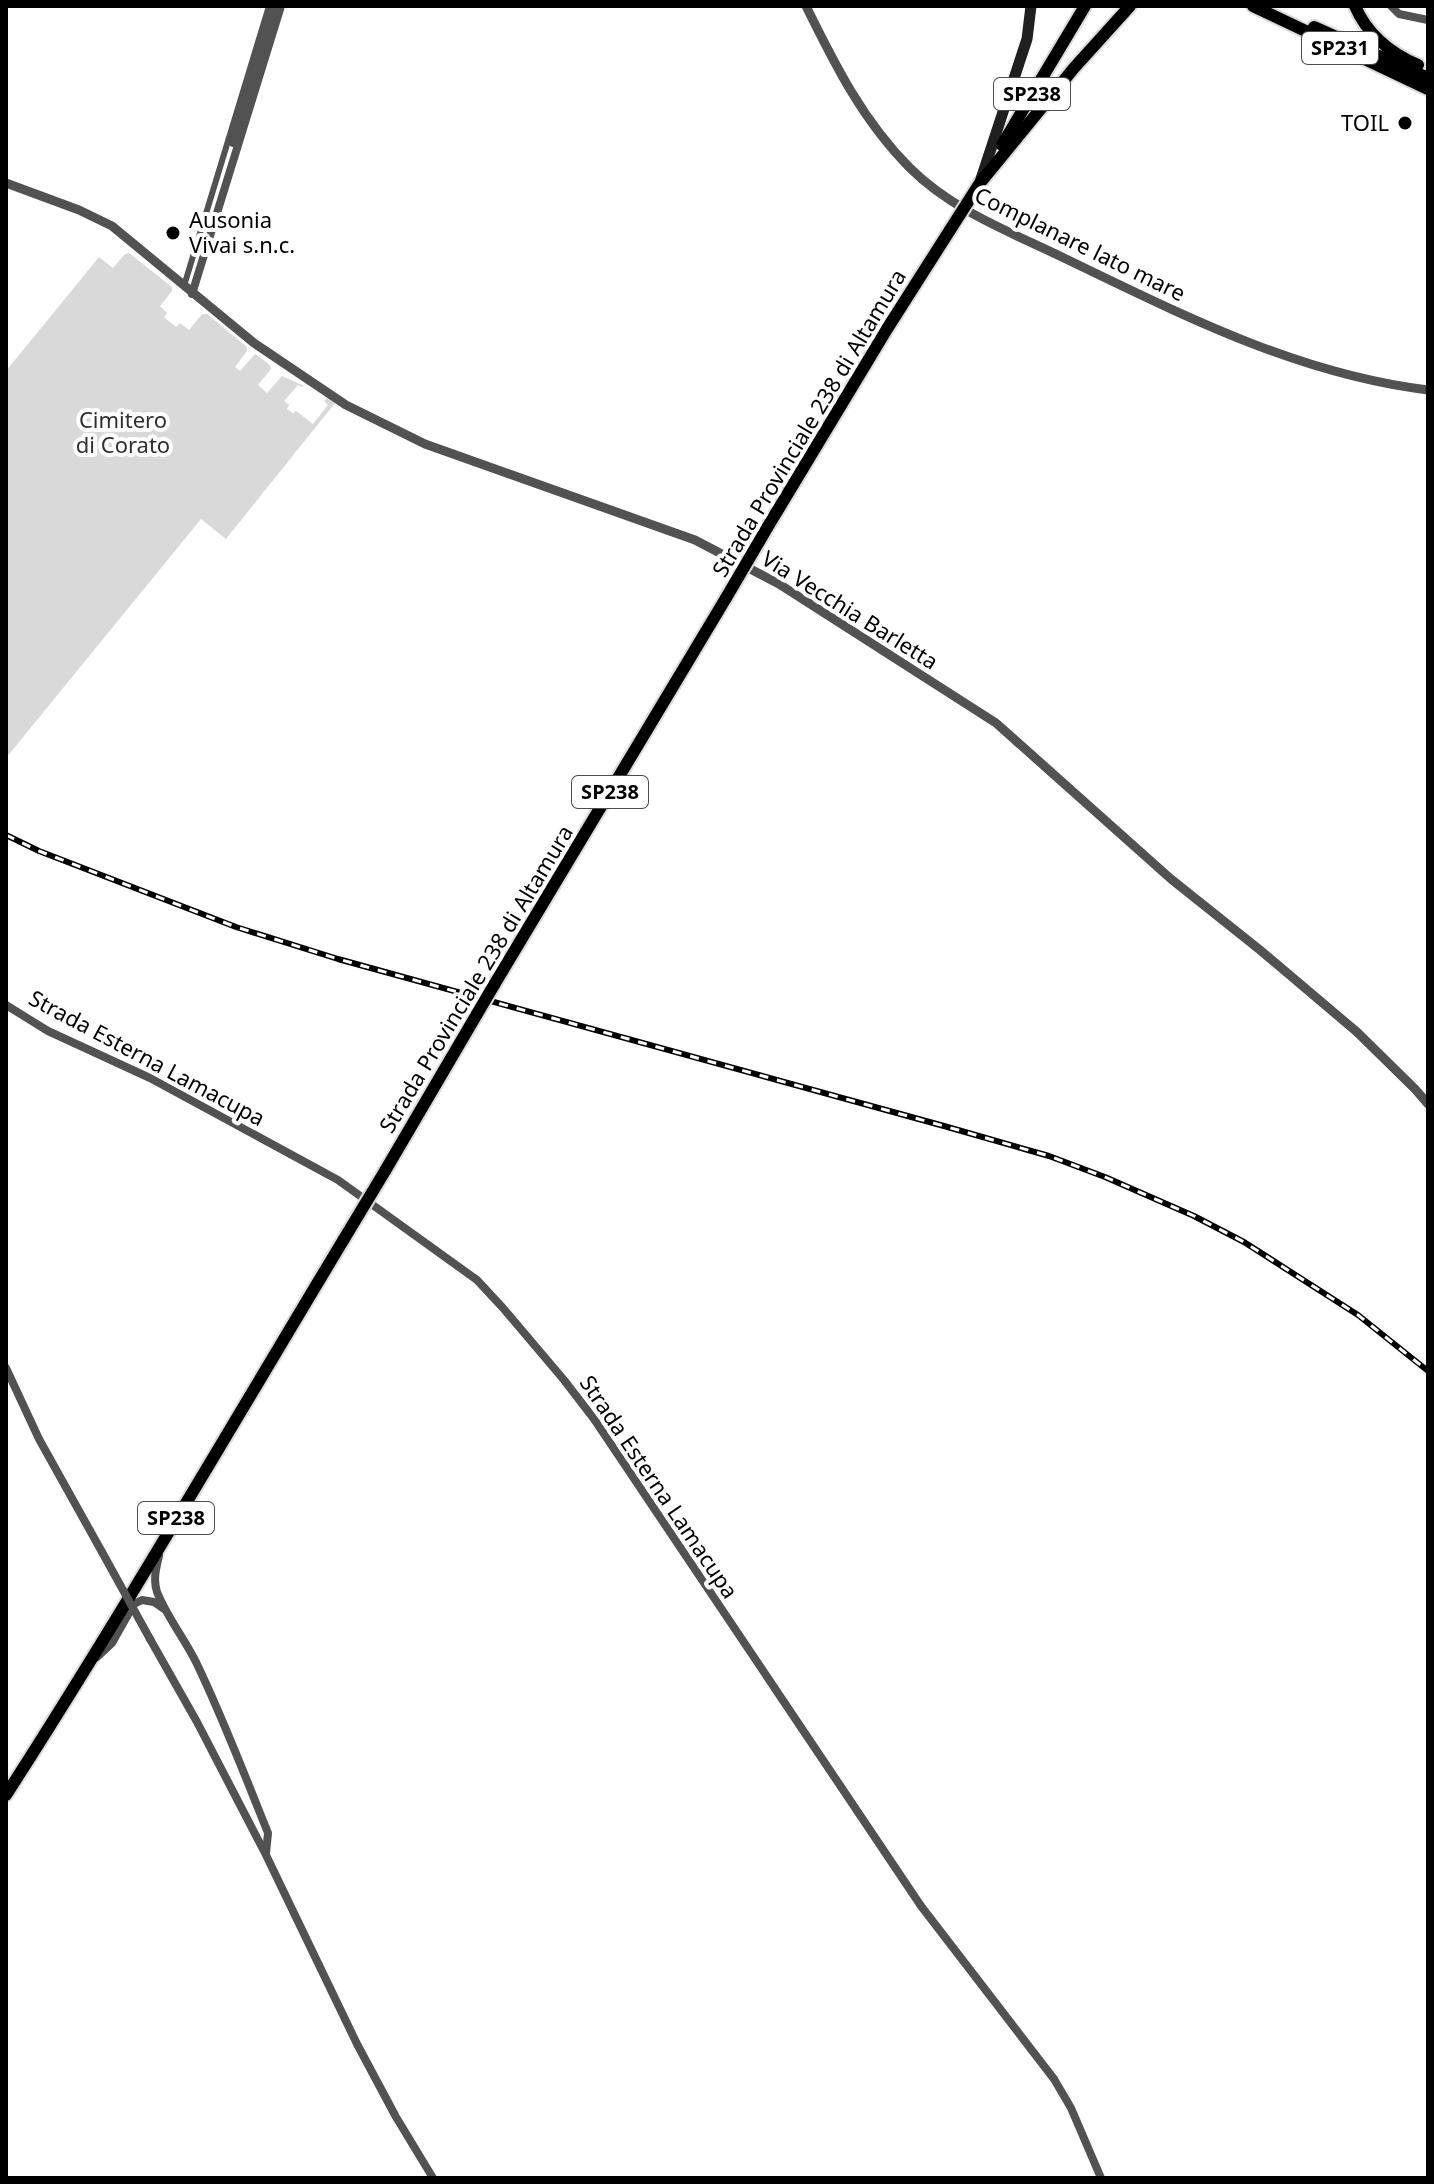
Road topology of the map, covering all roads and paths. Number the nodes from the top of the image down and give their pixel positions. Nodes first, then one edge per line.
1 (272, 6) edge
2 (281, 6) edge
3 (806, 6) edge
4 (1031, 6) edge
5 (1085, 6) edge
6 (1130, 6) edge
7 (1253, 6) edge
8 (1270, 6) edge
9 (1355, 6) edge
10 (1391, 6) edge
11 (1428, 20) edge
12 (1428, 69) edge
13 (1428, 78) edge
14 (1428, 89) edge
15 (6, 183) edge
16 (980, 183) junction
17 (188, 290) junction
18 (1428, 390) edge
19 (6, 1005) edge
20 (1428, 1104) edge
21 (6, 1368) edge
22 (163, 1539) junction
23 (167, 1611) junction
24 (91, 1663) junction
25 (6, 1795) edge
26 (266, 1855) junction
27 (433, 2178) edge
28 (1101, 2178) edge

1 - 17 street
2 - 17 street
3 - 18 street, Complanare lato mare
4 - 16 main road
5 - 16 main road, SP238
6 - 16 main road
7 - 14 main road, SP231
8 - 13 main road, SP231
9 - 12 main road
10 - 11 street
15 - 17 street, Via Vecchia Barletta
16 - 22 main road, Strada Provinciale 238 di Altamura / SP238, bridge
17 - 20 street, Via Vecchia Barletta
19 - 28 street, Strada Esterna Lamacupa
21 - 26 street, bridge
22 - 23 street
22 - 24 main road, Strada Provinciale 238 di Altamura / SP238
23 - 24 street
23 - 26 street
24 - 25 main road, Strada Provinciale 238 di Altamura / SP238
26 - 27 street

